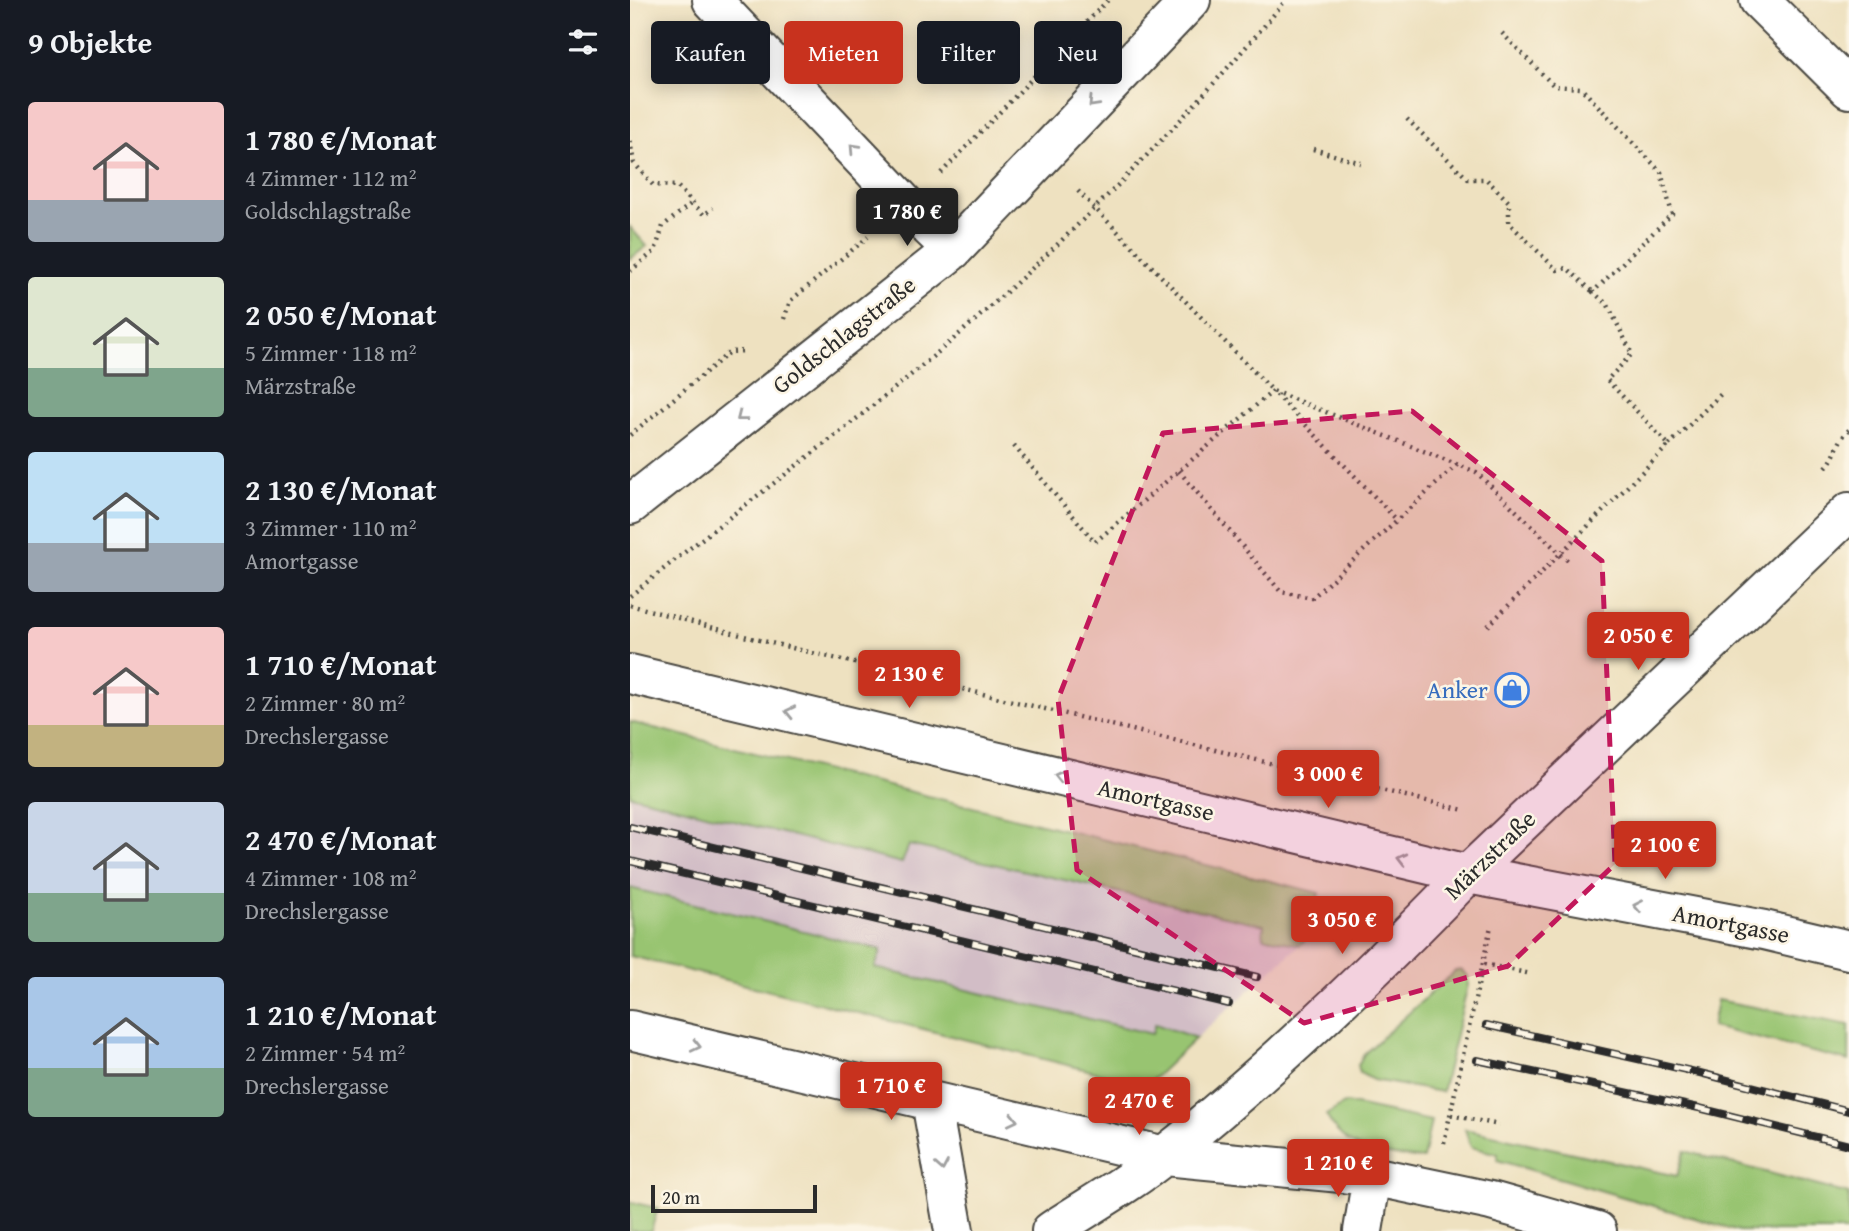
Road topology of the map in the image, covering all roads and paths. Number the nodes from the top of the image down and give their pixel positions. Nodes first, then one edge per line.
1 (712, 0) edge
2 (1191, 0) edge
3 (1286, 0) edge
4 (1759, 0) edge
5 (1499, 30) dead end
6 (1849, 89) edge
7 (1407, 119) dead end
8 (630, 141) edge
9 (1313, 149) dead end
10 (1041, 158) junction
11 (1361, 163) dead end
12 (692, 203) junction
13 (713, 208) dead end
14 (1096, 208) junction
15 (953, 250) junction
16 (630, 271) edge
17 (1593, 292) junction
18 (1273, 391) junction
19 (1721, 394) dead end
20 (1669, 445) junction
21 (1014, 446) dead end
22 (1459, 463) junction
23 (1179, 471) junction
24 (630, 505) edge
25 (1849, 512) edge
26 (1397, 520) junction
27 (1560, 554) junction
28 (1567, 561) dead end
29 (630, 596) edge
30 (630, 605) edge
31 (1488, 626) dead end
32 (630, 674) edge
33 (1464, 810) dead end
34 (1485, 878) junction
35 (1849, 950) edge
36 (1483, 964) junction
37 (1531, 974) dead end
38 (630, 1030) edge
39 (931, 1101) junction
40 (1451, 1115) junction
41 (1499, 1125) dead end
42 (1165, 1156) junction
43 (1371, 1176) junction
44 (1434, 1188) junction
45 (954, 1231) edge
46 (1051, 1231) edge
47 (1363, 1231) edge
48 (1597, 1231) edge

15 -> 1 street
2 -> 10 street, Goldschlagstraße
3 - 14 path
4 - 6 street
5 - 17 path
7 - 17 path
8 - 12 path
9 - 11 path
10 - 14 path
10 - 15 street, Goldschlagstraße
12 - 13 path
12 - 16 path
14 - 18 path
14 - 29 path
15 -> 24 street, Goldschlagstraße
17 - 20 path
18 - 22 path
18 - 23 path
18 - 26 path
19 - 20 path
20 - 27 path
21 - 23 path
22 - 26 path
22 - 27 path
23 - 26 path
25 - 34 street, Märzstraße
27 - 28 path
27 - 31 path
30 - 33 path
34 -> 32 street, Amortgasse
35 -> 34 street, Amortgasse
34 - 36 path
34 - 42 street, Märzstraße
36 - 37 path
36 - 40 path
38 -> 39 street
39 -> 42 street
39 -> 45 street
40 - 41 path
40 - 44 path
42 - 43 street
42 - 46 street, Märzstraße
43 - 44 street
43 - 47 street
44 - 48 street

